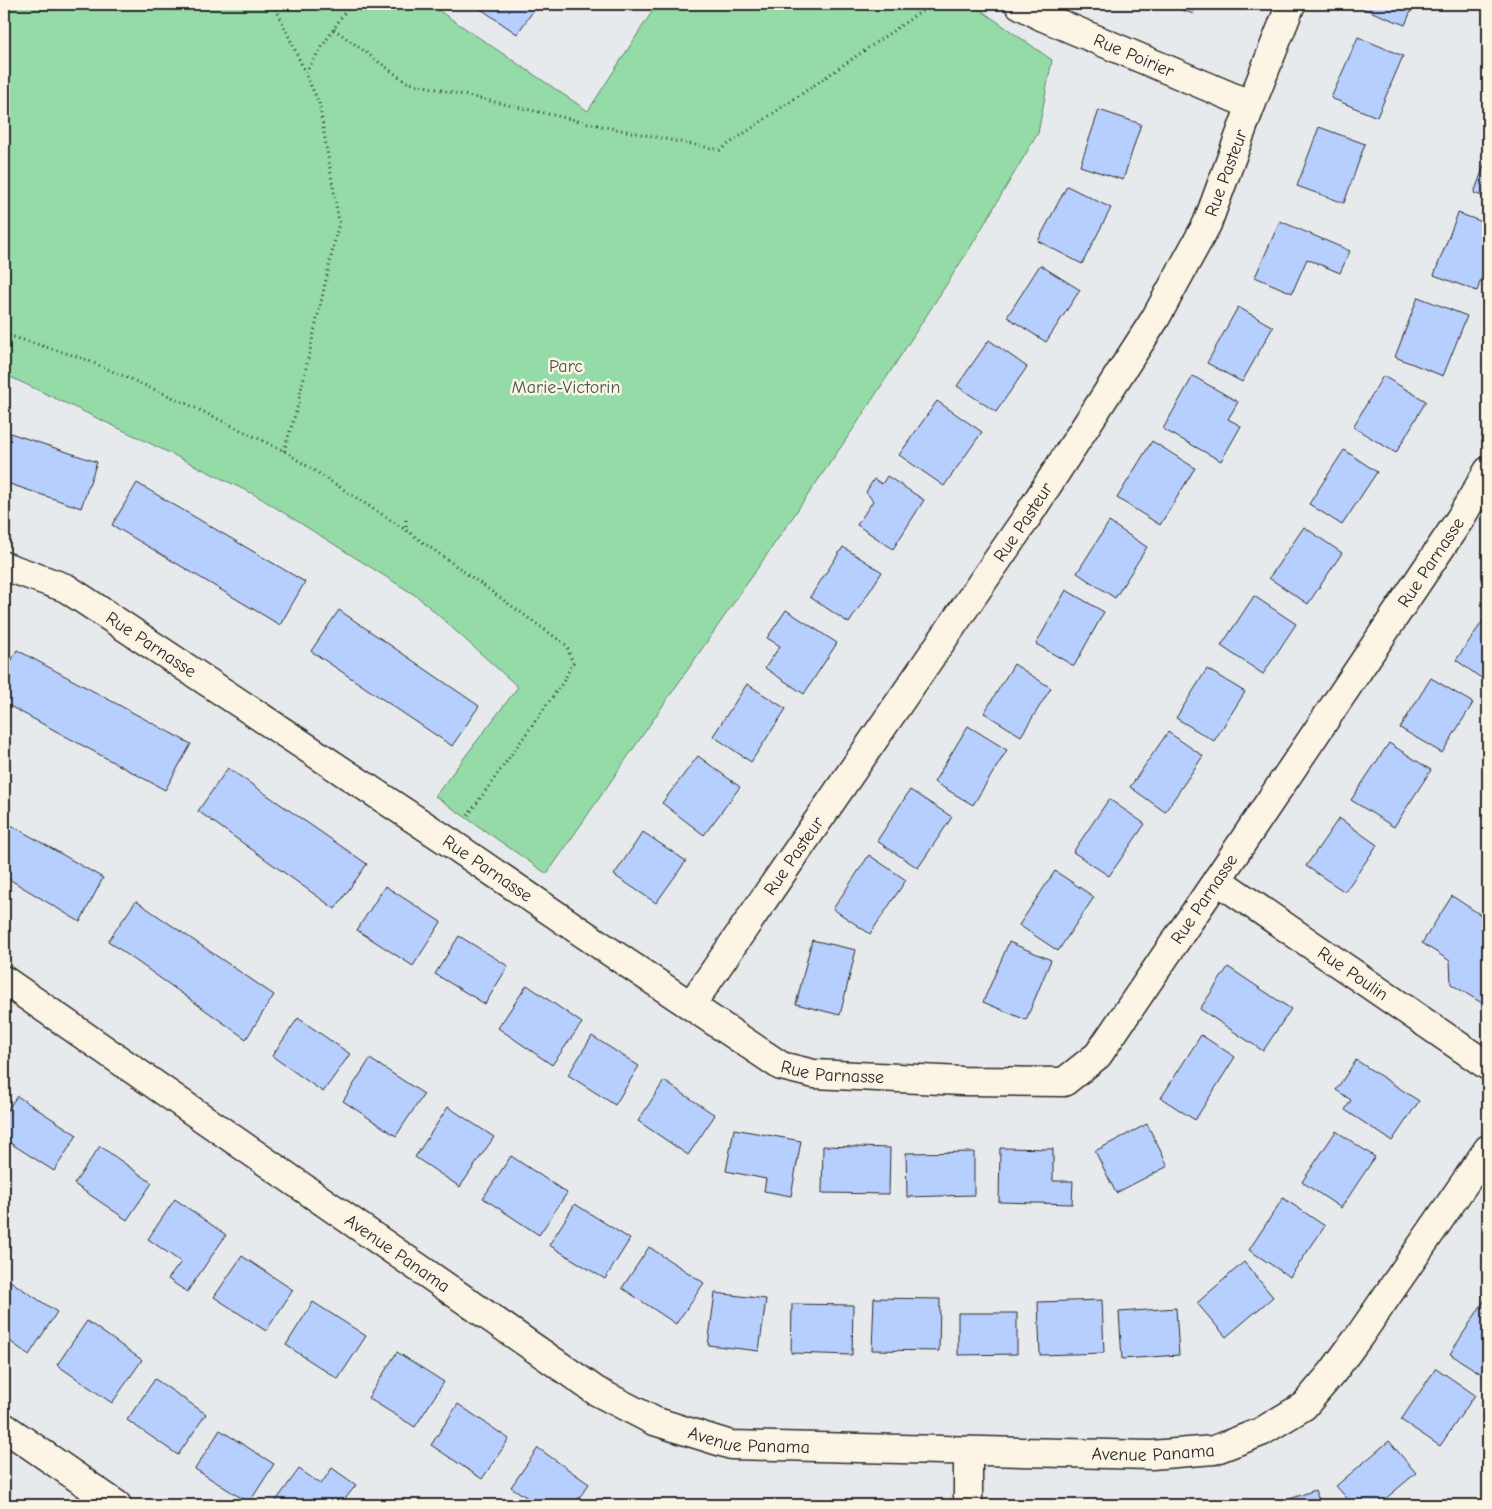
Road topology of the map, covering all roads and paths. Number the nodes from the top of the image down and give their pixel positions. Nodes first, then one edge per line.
1 (274, 4) edge
2 (350, 4) edge
3 (932, 4) edge
4 (1019, 4) edge
5 (1291, 4) edge
6 (334, 28) junction
7 (306, 73) junction
8 (1251, 105) junction
9 (4, 334) edge
10 (284, 451) junction
11 (1488, 471) edge
12 (406, 520) dead end
13 (406, 530) junction
14 (4, 566) edge
15 (449, 842) junction
16 (1217, 880) junction
17 (4, 980) edge
18 (691, 1006) junction
19 (1488, 1066) edge
20 (1488, 1149) edge
21 (4, 1427) edge
22 (968, 1451) junction
23 (117, 1505) edge
24 (968, 1505) edge

1 - 7 path
2 - 6 path
3 - 6 path
4 - 8 street, Rue Poirier
5 - 8 street, Rue Pasteur
6 - 7 path
7 - 10 path
8 - 18 street, Rue Pasteur
9 - 10 path
10 - 13 path
11 - 16 street, Rue Parnasse
12 - 13 path
13 - 15 path
14 - 15 street, Rue Parnasse
15 - 18 street, Rue Parnasse
16 - 18 street, Rue Parnasse
16 - 19 street, Rue Poulin
17 - 22 street, Avenue Panama
20 - 22 street, Avenue Panama
21 - 23 street
22 - 24 street

